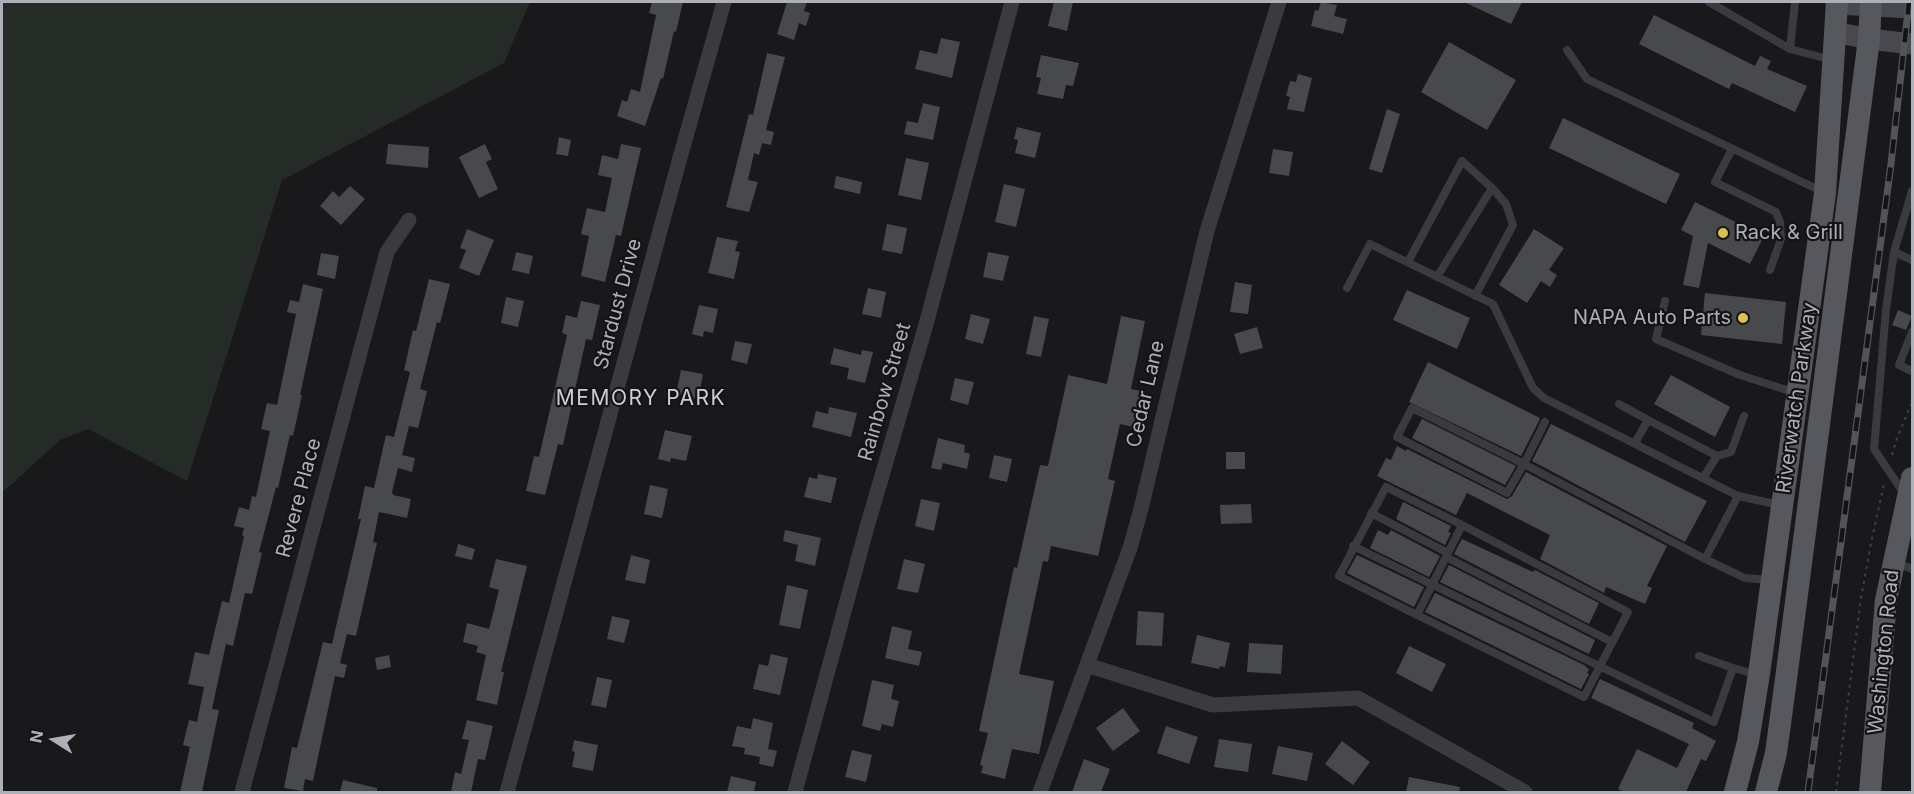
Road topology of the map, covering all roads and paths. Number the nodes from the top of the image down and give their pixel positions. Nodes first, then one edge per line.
1 (724, 2) edge
2 (1012, 2) edge
3 (1280, 2) edge
4 (1709, 2) edge
5 (1795, 2) edge
6 (1837, 3) edge
7 (1871, 3) edge
8 (1912, 8) edge
9 (1835, 32) junction
10 (1869, 39) junction
11 (1912, 44) edge
12 (1790, 49) junction
13 (1567, 50) dead end
14 (1833, 61) junction
15 (1732, 149) junction
16 (1492, 188) junction
17 (1912, 191) edge
18 (1825, 192) junction
19 (1910, 205) edge
20 (409, 220) dead end
21 (1894, 252) junction
22 (1912, 260) edge
23 (1408, 262) junction
24 (1770, 270) dead end
25 (1437, 276) junction
26 (1347, 288) dead end
27 (1475, 296) junction
28 (1665, 301) dead end
29 (1912, 332) edge
30 (1912, 371) edge
31 (1797, 394) junction
32 (1912, 402) edge
33 (1619, 405) dead end
34 (1744, 416) dead end
35 (1648, 420) junction
36 (1545, 422) dead end
37 (1635, 443) junction
38 (1717, 456) junction
39 (1524, 464) junction
40 (1888, 470) junction
41 (1704, 478) junction
42 (1910, 488) edge
43 (1738, 495) junction
44 (1781, 506) junction
45 (1371, 513) junction
46 (1462, 525) junction
47 (1353, 546) junction
48 (1447, 555) junction
49 (1705, 559) junction
50 (1903, 565) edge
51 (1772, 580) junction
52 (1432, 586) junction
53 (1417, 615) junction
54 (1612, 642) junction
55 (1699, 656) dead end
56 (1087, 665) junction
57 (1599, 668) junction
58 (1733, 668) junction
59 (1759, 674) junction
60 (242, 792) edge
61 (507, 792) edge
62 (795, 792) edge
63 (1040, 792) edge
64 (1525, 792) edge
65 (1735, 792) edge
66 (1766, 792) edge
67 (1836, 792) edge
68 (1870, 792) edge

1 - 61 street, Stardust Drive
2 - 62 street, Rainbow Street
3 - 56 street, Cedar Lane
4 - 12 lane
5 - 12 lane
6 - 7 main road
6 - 9 main road, Riverwatch Parkway
7 - 8 main road
7 - 10 main road, Riverwatch Parkway
9 - 10 main road
9 - 14 main road, Riverwatch Parkway
10 - 11 main road
10 - 66 main road, Riverwatch Parkway
12 - 14 lane
13 - 15 lane
14 - 18 main road, Riverwatch Parkway
15 - 18 lane
15 - 24 lane
16 - 23 lane
16 - 25 lane
16 - 27 lane
17 - 19 lane
18 - 31 main road, Riverwatch Parkway
19 - 21 lane
20 - 60 street, Revere Place
21 - 22 lane
21 - 40 lane
23 - 25 lane
23 - 26 lane
25 - 27 lane
27 - 37 lane
28 - 31 lane
29 - 30 lane
31 - 44 main road, Riverwatch Parkway
32 - 40 path
33 - 35 lane
34 - 38 lane
35 - 37 lane
35 - 38 lane
36 - 39 lane
37 - 41 lane
38 - 41 lane
39 - 39 lane
39 - 49 lane
40 - 42 lane
40 - 67 path
41 - 43 lane
42 - 50 main road, Washington Road
43 - 44 lane
43 - 49 lane
44 - 51 main road, Riverwatch Parkway
45 - 46 lane
45 - 47 lane
45 - 48 lane
46 - 48 lane
46 - 54 lane
47 - 52 lane
47 - 53 lane
48 - 52 lane
48 - 54 lane
49 - 51 lane
50 - 68 main road, Washington Road
51 - 59 main road, Riverwatch Parkway
52 - 53 lane
52 - 57 lane
53 - 57 lane
54 - 57 lane
55 - 58 lane
56 - 63 street, Cedar Lane
56 - 64 street
57 - 58 lane
58 - 59 lane
59 - 65 main road, Riverwatch Parkway

